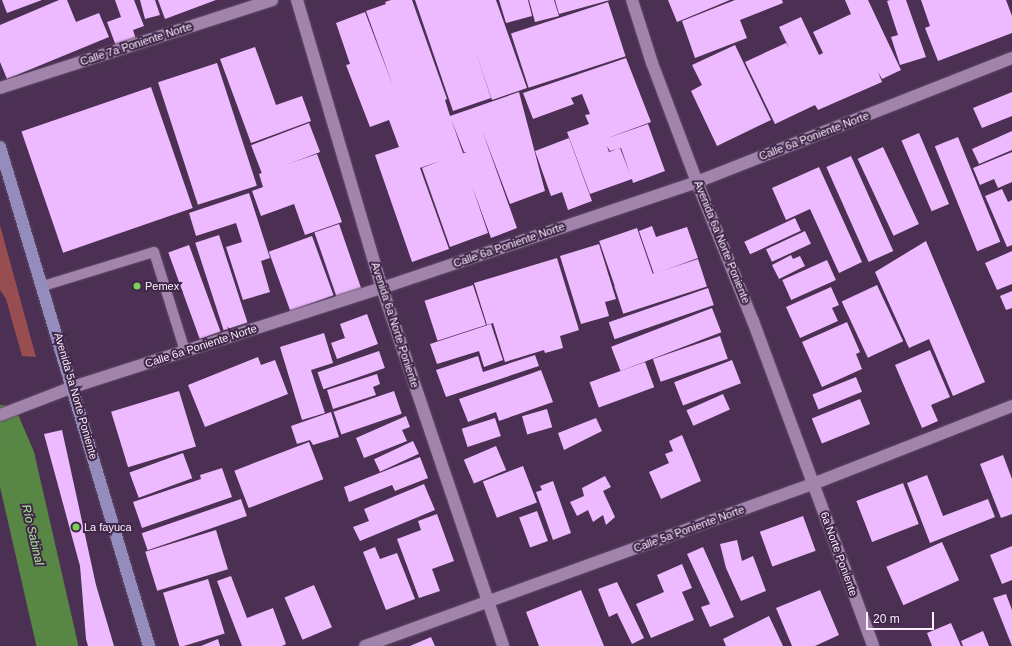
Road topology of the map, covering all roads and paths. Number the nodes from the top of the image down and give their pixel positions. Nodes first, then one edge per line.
1 (272, 0) edge
2 (297, 0) edge
3 (632, 0) edge
4 (1012, 58) edge
5 (0, 88) edge
6 (0, 147) edge
7 (697, 182) junction
8 (43, 286) junction
9 (382, 288) junction
10 (184, 351) junction
11 (73, 387) junction
12 (1012, 406) edge
13 (0, 416) edge
14 (813, 484) junction
15 (488, 601) junction
16 (149, 646) edge
17 (365, 646) edge
18 (503, 646) edge
19 (873, 646) edge

1 - 5 street, Calle 7a Poniente Norte
2 - 9 street, Avenida 6a Norte Poniente
3 - 7 street, Avenida 6a Norte Poniente
4 - 7 street, Calle 6a Poniente Norte
6 - 8 main road, Avenida 5a Norte Poniente
7 - 9 street, Calle 6a Poniente Norte
7 - 14 street, Avenida 6a Norte Poniente
8 - 10 lane
8 - 11 main road, Avenida 5a Norte Poniente
9 - 10 street, Calle 6a Poniente Norte
9 - 15 street, Avenida 6a Norte Poniente
10 - 11 street, Calle 6a Poniente Norte
11 - 13 street, Calle 6a Poniente Norte
11 - 16 main road, Avenida 5a Norte Poniente
12 - 14 street, Calle 5a Poniente Norte
14 - 15 street, Calle 5a Poniente Norte
14 - 19 street, 6a Norte Poniente
15 - 17 street, Calle 5a Poniente Norte
15 - 18 street, Avenida 6a Norte Poniente

